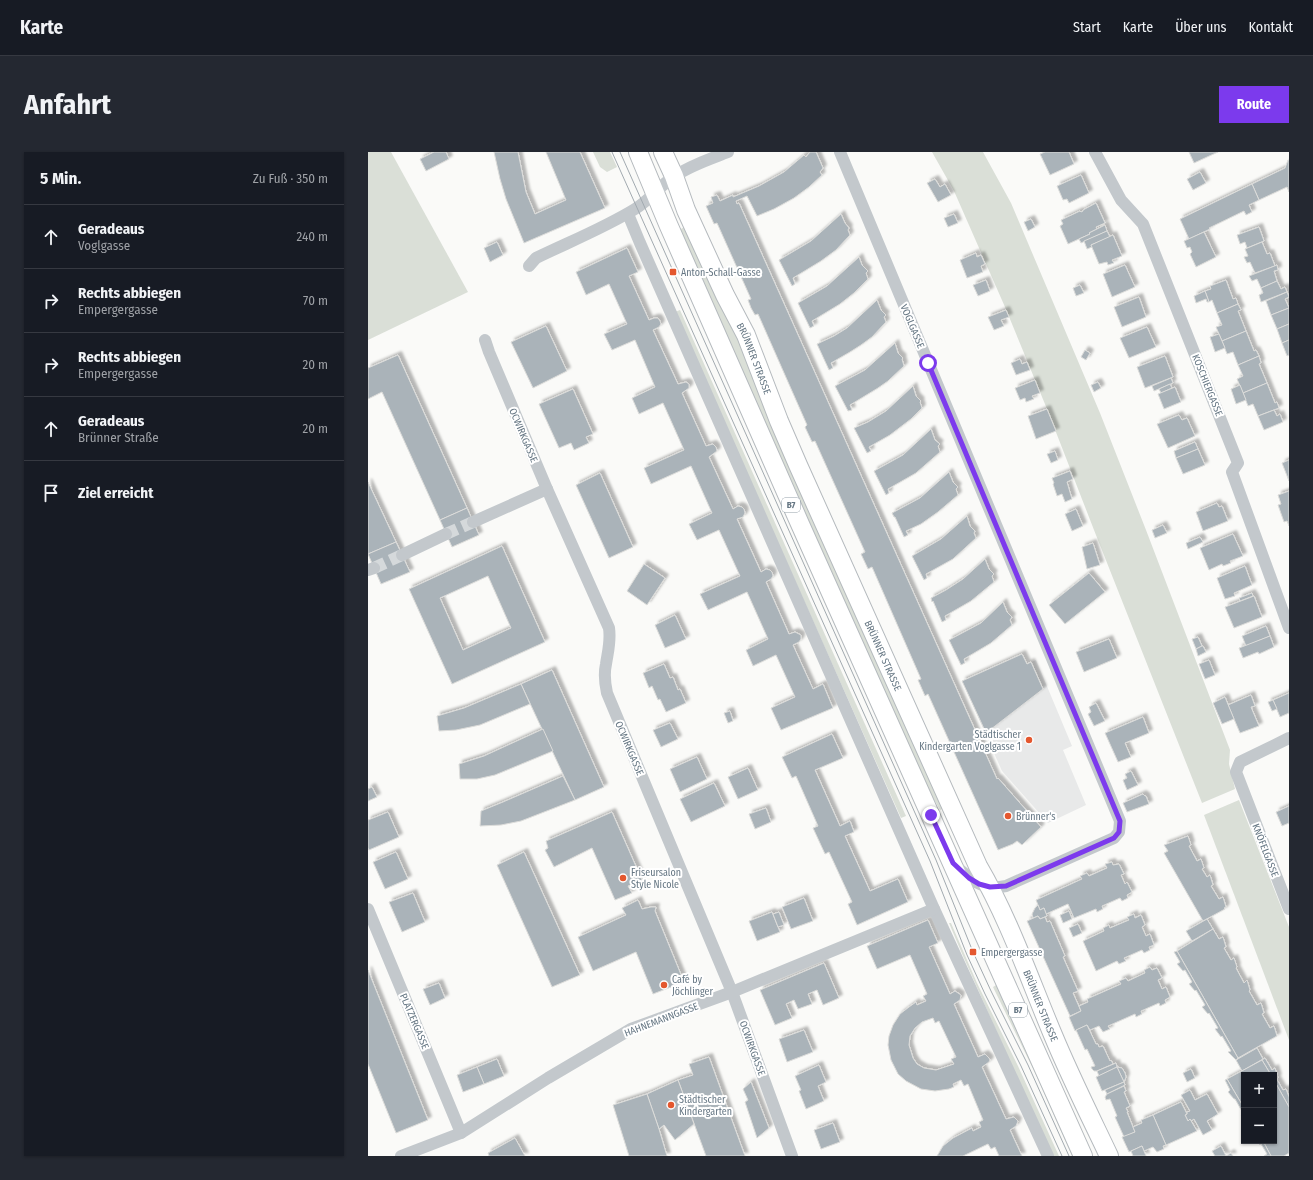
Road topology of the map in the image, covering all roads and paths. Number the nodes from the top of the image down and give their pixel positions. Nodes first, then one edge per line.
1 (638, 152) edge
2 (663, 152) edge
3 (728, 152) edge
4 (840, 152) edge
5 (1095, 152) edge
6 (674, 176) junction
7 (655, 192) junction
8 (628, 214) junction
9 (529, 266) dead end
10 (485, 340) dead end
11 (547, 489) junction
12 (473, 522) tunnel mouth
13 (446, 534) tunnel mouth
14 (402, 555) tunnel mouth
15 (1289, 628) edge
16 (1289, 738) edge
17 (953, 863) junction
18 (990, 887) junction
19 (934, 908) junction
20 (368, 909) edge
21 (1289, 909) edge
22 (732, 992) junction
23 (461, 1132) junction
24 (401, 1156) edge
25 (792, 1156) edge
26 (1048, 1156) edge
27 (1083, 1156) edge
28 (1108, 1156) edge

1 - 7 main road, B7
2 - 6 main road, BRÜNNER STRASSE / B7
3 - 6 street
4 - 18 street, VOGLGASSE
5 - 15 street, KOSCHIERGASSE
6 - 7 street
6 - 18 main road, BRÜNNER STRASSE / B7
7 - 8 street
7 - 17 main road, B7
8 - 9 street
8 - 19 street
10 - 11 street, OCWIRKGASSE
11 - 12 street
11 - 22 street, OCWIRKGASSE
13 - 14 street
16 - 21 street, KNÖFELGASSE
17 - 18 street
17 - 27 main road, B7
18 - 28 main road, BRÜNNER STRASSE / B7
19 - 22 street, HAHNEMANNGASSE
19 - 26 street
20 - 23 street, PLATZERGASSE
22 - 23 street, HAHNEMANNGASSE
22 - 25 street, OCWIRKGASSE
23 - 24 street, HAHNEMANNGASSE

